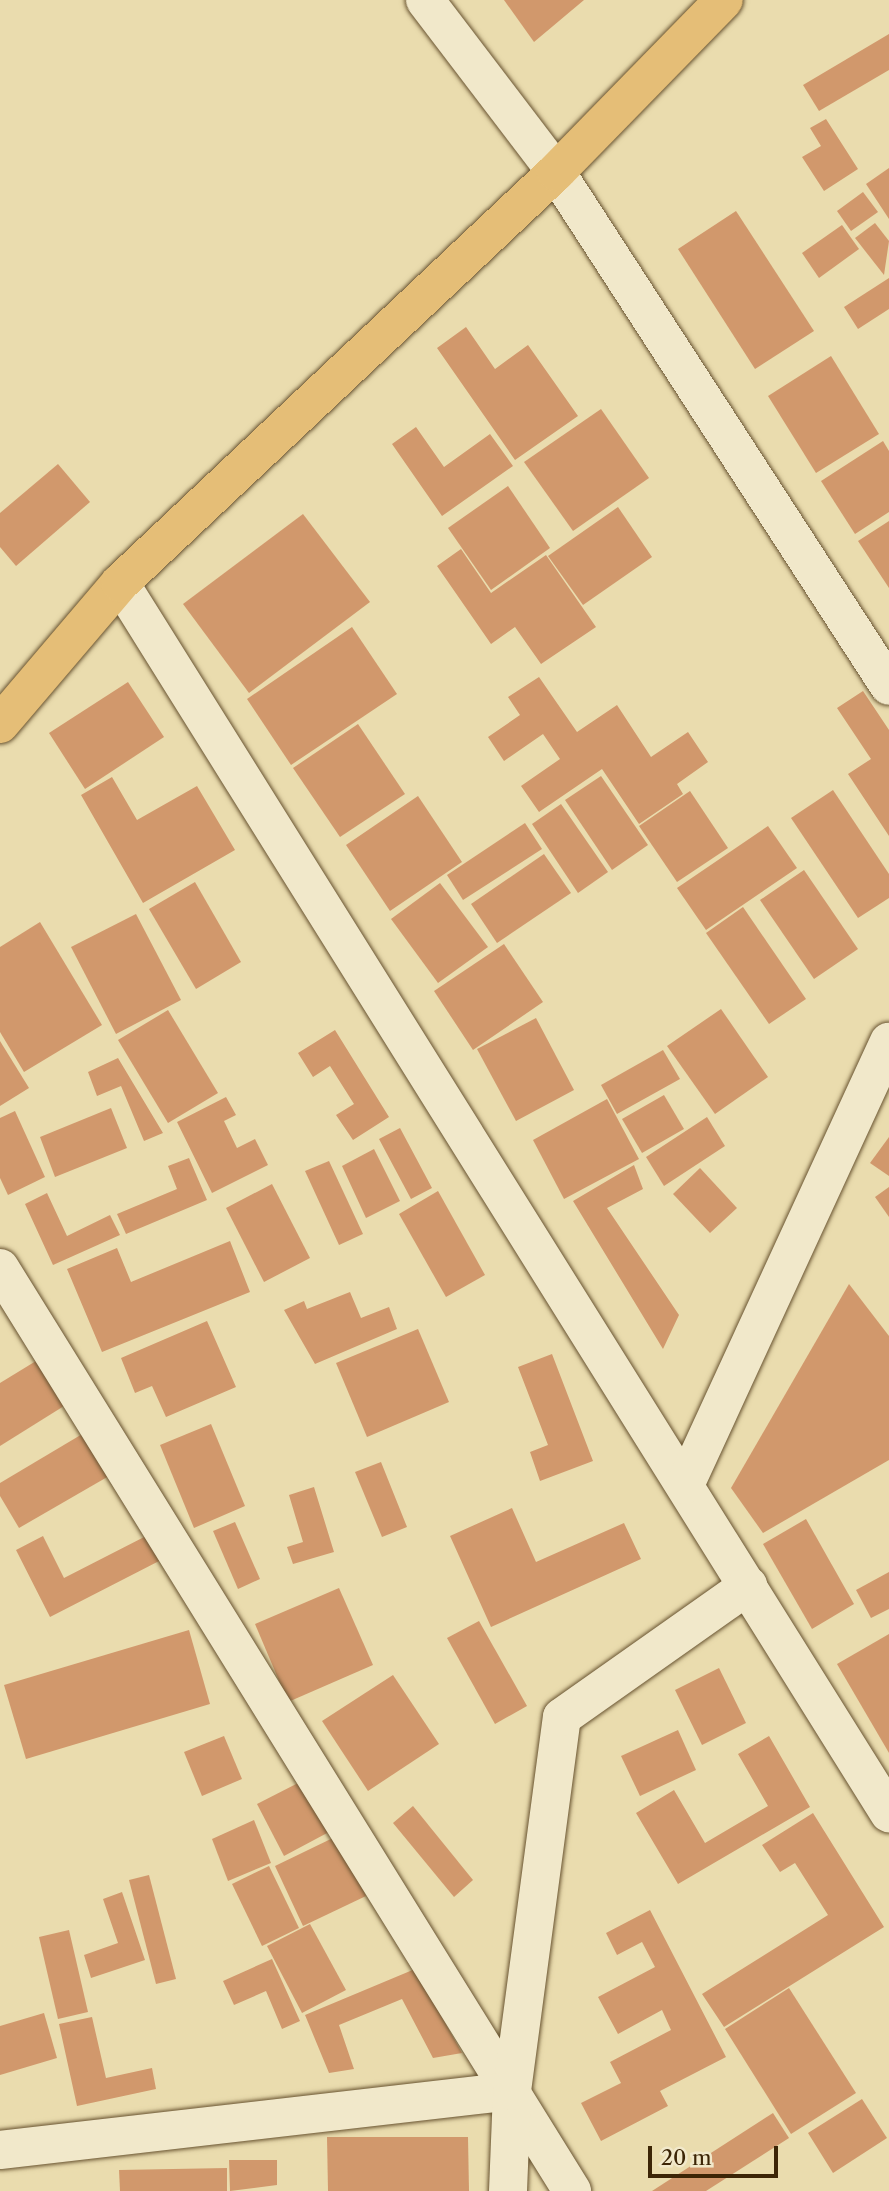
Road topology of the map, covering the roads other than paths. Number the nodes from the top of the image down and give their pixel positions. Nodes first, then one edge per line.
1 (425, 0) edge
2 (724, 0) edge
3 (556, 172) junction
4 (120, 583) junction
5 (889, 686) edge
6 (0, 724) edge
7 (889, 1042) edge
8 (0, 1268) edge
9 (685, 1485) junction
10 (748, 1586) junction
11 (889, 1813) edge
12 (512, 2091) junction
13 (0, 2150) edge
14 (509, 2191) edge
15 (572, 2191) edge

1 - 3 street
2 - 3 main road
3 - 4 main road
3 - 5 street
4 - 6 main road
4 - 9 street
7 - 9 street
8 - 12 street
9 - 10 street
10 - 11 street
10 - 12 street
12 - 13 street
12 - 14 street
12 - 15 street

